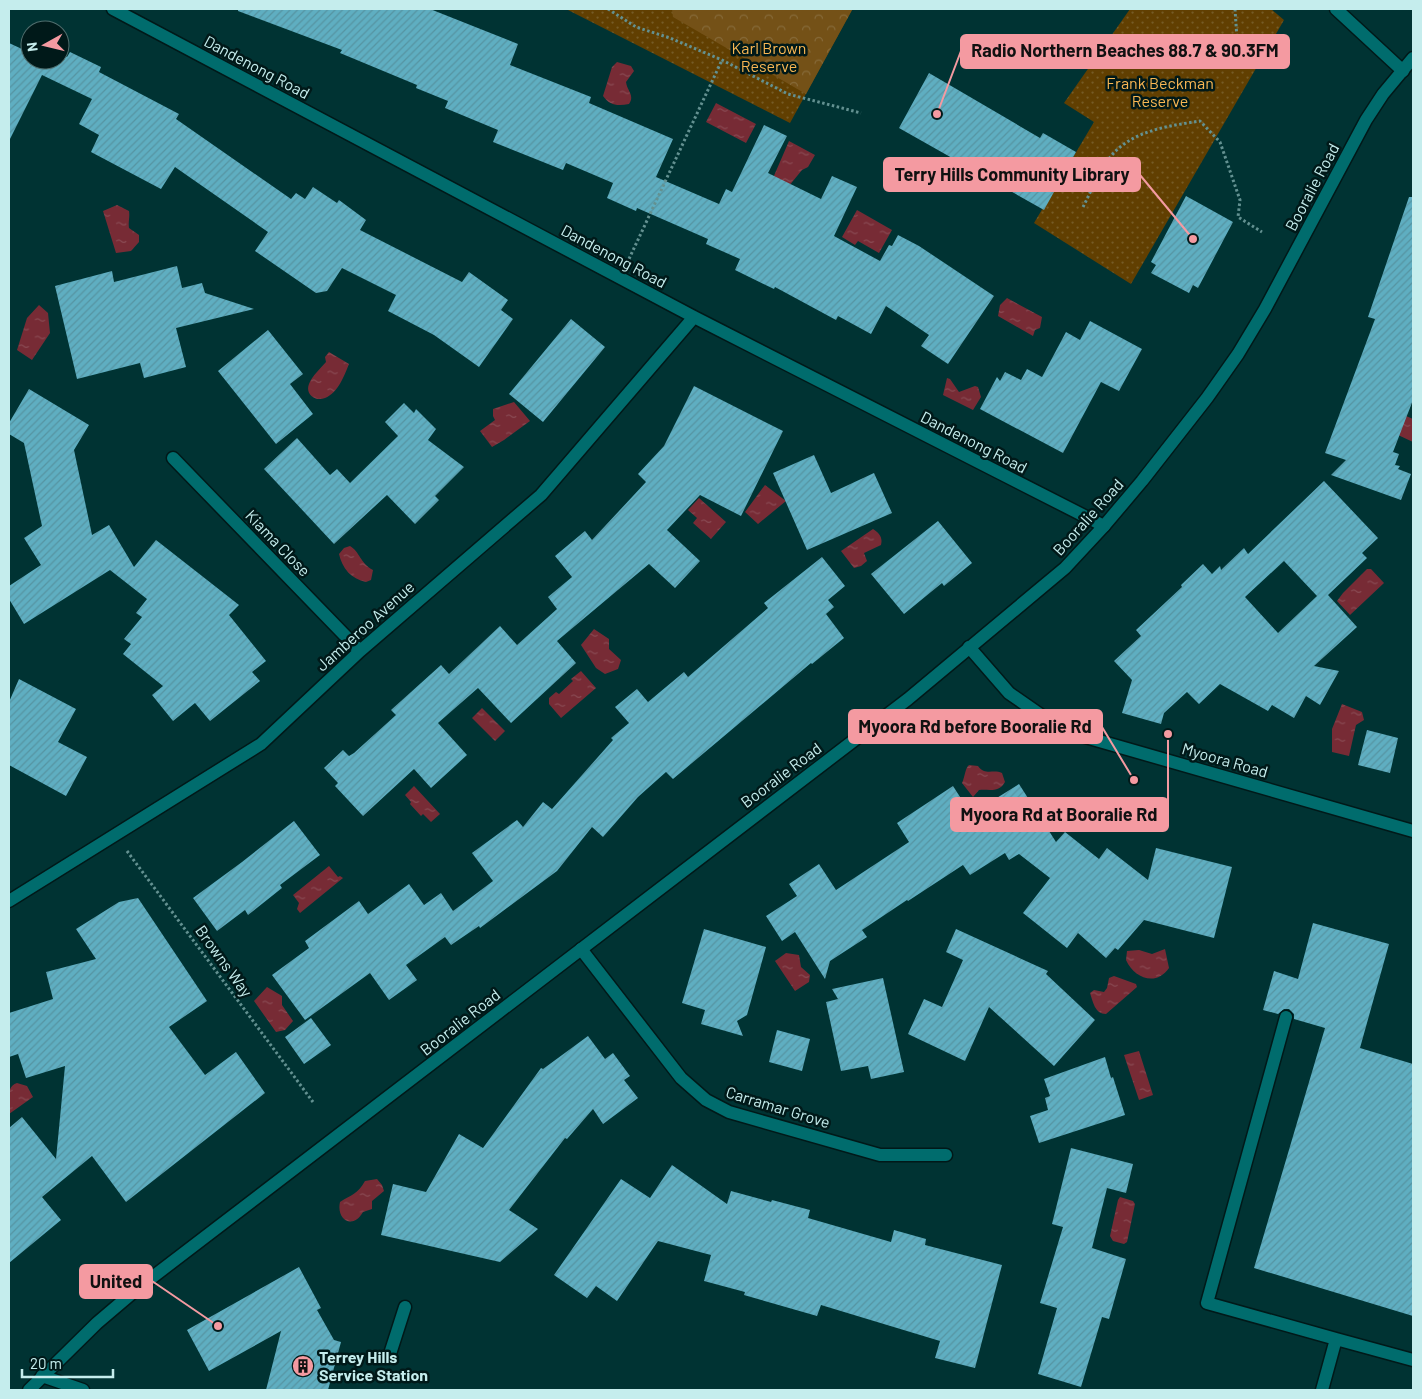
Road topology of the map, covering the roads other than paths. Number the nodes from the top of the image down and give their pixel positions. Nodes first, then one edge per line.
1 (113, 9) edge
2 (1336, 9) edge
3 (1413, 58) edge
4 (1403, 71) junction
5 (694, 317) junction
6 (173, 458) dead end
7 (1104, 526) junction
8 (969, 647) junction
9 (360, 651) junction
10 (1413, 831) edge
11 (9, 901) edge
12 (581, 949) junction
13 (1286, 1017) dead end
14 (946, 1155) dead end
15 (404, 1307) dead end
16 (1336, 1339) junction
17 (389, 1357) dead end
18 (1413, 1360) edge
19 (42, 1376) junction
20 (29, 1390) edge
21 (83, 1390) edge
22 (1322, 1390) edge

1 - 5 street, Dandenong Road
2 - 4 street
3 - 4 street, Booralie Road
4 - 7 street, Booralie Road
5 - 7 street, Dandenong Road
5 - 9 street, Jamberoo Avenue
6 - 9 street, Kiama Close
7 - 8 street, Booralie Road
8 - 10 street, Myoora Road
8 - 12 street, Booralie Road
9 - 11 street, Jamberoo Avenue
12 - 14 street, Carramar Grove
12 - 19 street, Booralie Road
13 - 16 street
15 - 17 street
16 - 18 street
16 - 22 street
19 - 20 street, Booralie Road
19 - 21 street

